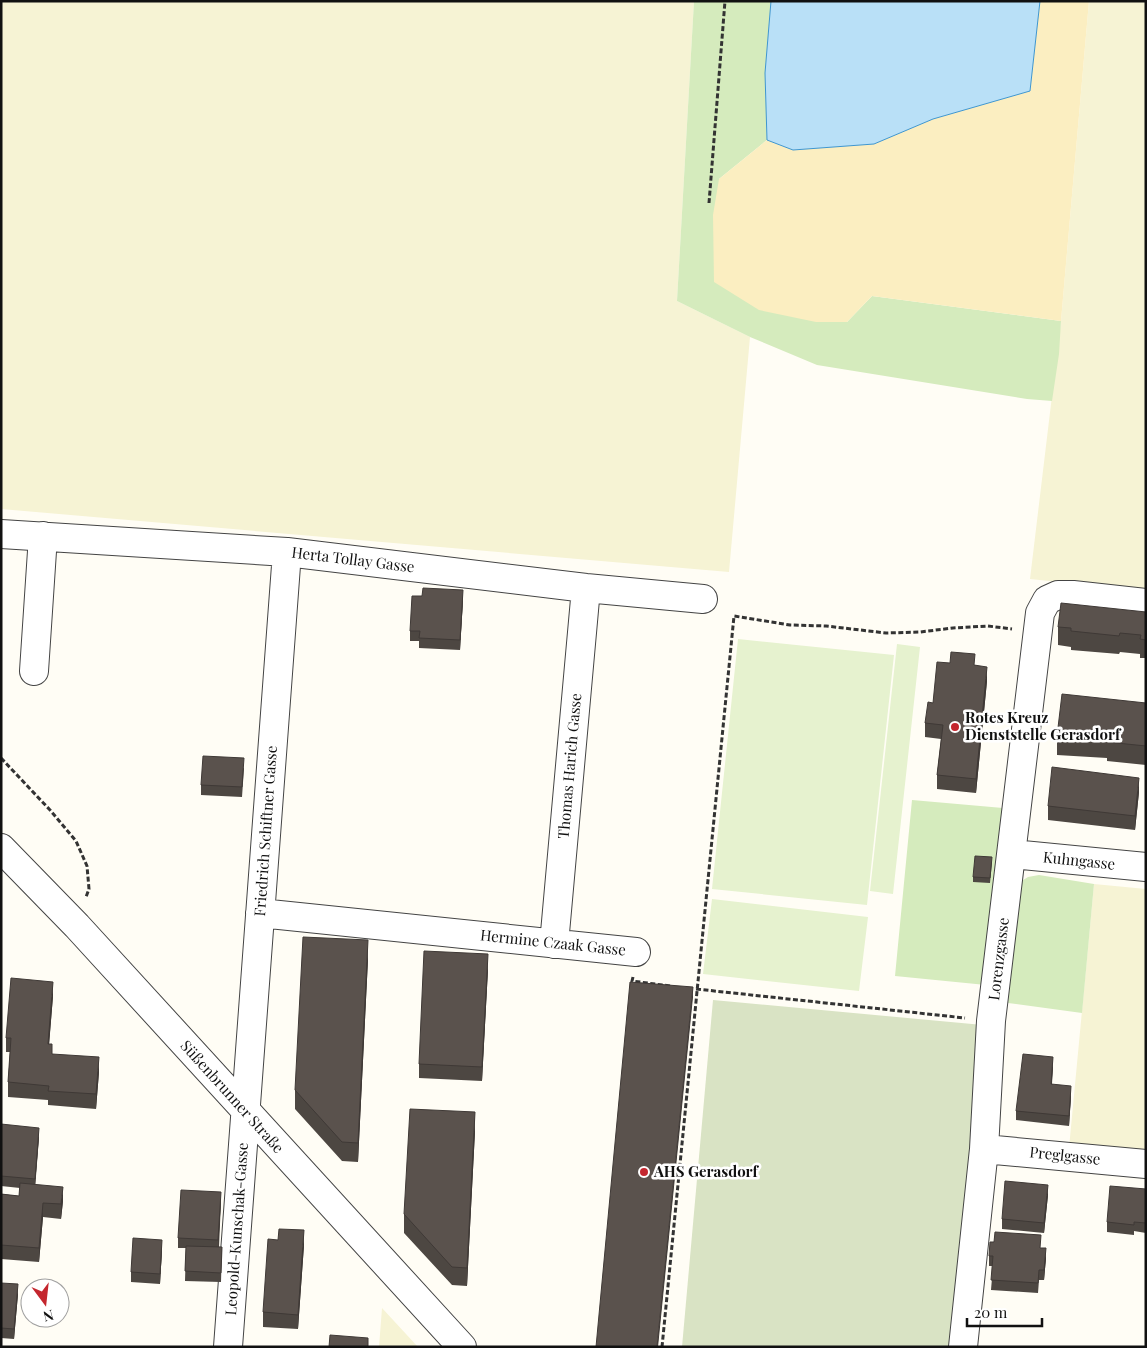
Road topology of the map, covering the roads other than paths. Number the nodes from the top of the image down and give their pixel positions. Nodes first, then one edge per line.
1 (1, 534) edge
2 (42, 536) junction
3 (287, 552) junction
4 (586, 588) junction
5 (703, 599) dead end
6 (1146, 603) edge
7 (34, 671) dead end
8 (1, 848) edge
9 (1012, 854) junction
10 (1146, 867) edge
11 (260, 913) junction
12 (554, 944) junction
13 (636, 952) road end
14 (245, 1110) junction
15 (984, 1148) junction
16 (1146, 1164) edge
17 (228, 1347) edge
18 (462, 1347) edge
19 (963, 1347) edge

1 - 2 street, Herta Tollay Gasse
2 - 3 street, Herta Tollay Gasse
2 - 7 street
3 - 4 street, Herta Tollay Gasse
3 - 11 street, Friedrich Schiftner Gasse
4 - 5 street, Herta Tollay Gasse
4 - 12 street, Thomas Harich Gasse
6 - 9 street, Lorenzgasse
8 - 14 street, Süßenbrunner Straße
9 - 10 street, Kuhngasse
9 - 15 street, Lorenzgasse
11 - 12 street, Hermine Czaak Gasse
11 - 14 street, Friedrich Schiftner Gasse
12 - 13 street, Hermine Czaak Gasse
14 - 17 street, Leopold-Kunschak-Gasse
14 - 18 street, Süßenbrunner Straße
15 - 16 street, Preglgasse
15 - 19 street, Lorenzgasse

